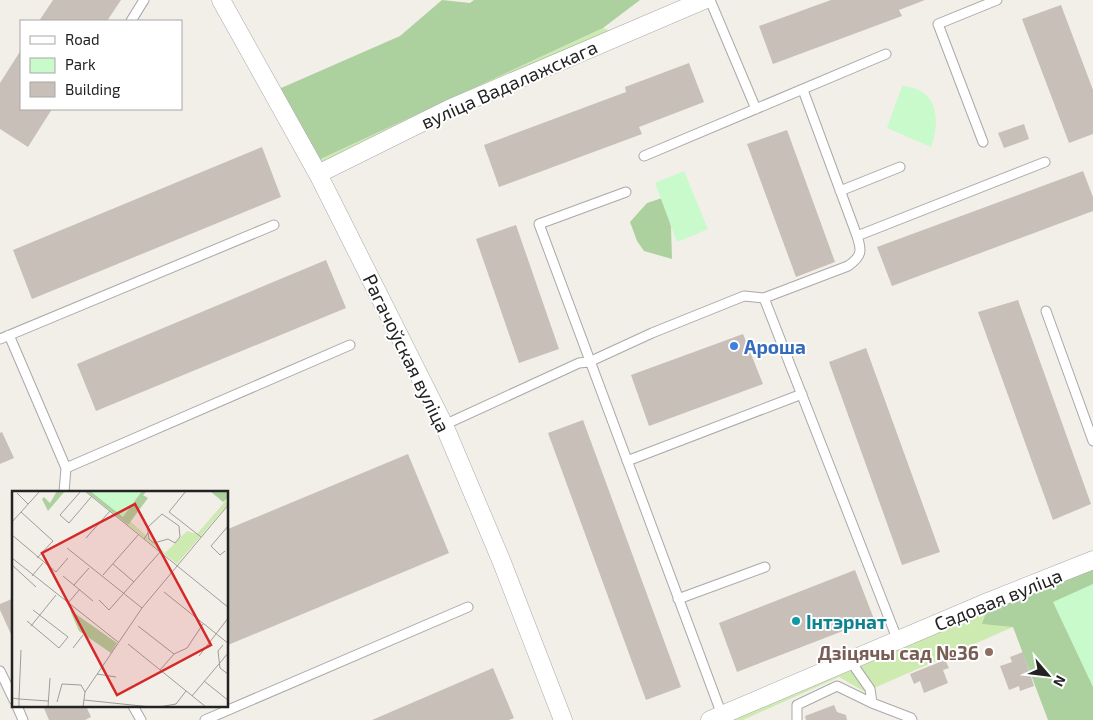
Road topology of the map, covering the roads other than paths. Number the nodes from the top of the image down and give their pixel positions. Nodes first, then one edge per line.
1 (144, 0) edge
2 (221, 0) edge
3 (704, 0) edge
4 (710, 0) edge
5 (997, 0) edge
6 (132, 20) edge
7 (886, 54) dead end
8 (803, 90) junction
9 (756, 109) junction
10 (983, 142) dead end
11 (644, 156) dead end
12 (1045, 162) dead end
13 (900, 167) dead end
14 (318, 174) junction
15 (840, 191) junction
16 (626, 192) dead end
17 (274, 225) dead end
18 (857, 236) junction
19 (764, 298) junction
20 (1046, 311) dead end
21 (9, 335) junction
22 (0, 339) edge
23 (350, 345) dead end
24 (589, 362) junction
25 (802, 394) junction
26 (444, 425) junction
27 (1093, 442) edge
28 (627, 460) junction
29 (66, 468) junction
30 (64, 491) edge
31 (1093, 560) edge
32 (765, 567) dead end
33 (678, 598) junction
34 (468, 607) dead end
35 (898, 641) junction
36 (853, 660) junction
37 (0, 672) edge
38 (12, 696) edge
39 (872, 703) junction
40 (18, 708) edge
41 (134, 708) edge
42 (716, 718) edge
43 (23, 720) edge
44 (141, 720) edge
45 (205, 720) edge
46 (563, 720) edge
47 (797, 720) edge
48 (912, 720) edge

1 - 6 lane
2 - 14 street, Рагачоўская вуліца
3 - 14 street, вуліца Вадалажскага
4 - 9 lane
5 - 10 lane
7 - 8 lane
8 - 9 lane
8 - 15 lane
9 - 11 lane
12 - 18 lane
13 - 15 lane
14 - 26 street, Рагачоўская вуліца
15 - 18 lane
16 - 24 lane
17 - 21 lane
18 - 19 lane
19 - 24 lane
19 - 25 lane
20 - 27 lane
21 - 22 lane
21 - 29 lane
23 - 29 lane
24 - 26 lane
24 - 28 lane
25 - 28 lane
25 - 35 lane
26 - 46 street, Рагачоўская вуліца
28 - 33 lane
29 - 30 lane
31 - 35 street, Садовая вуліца
32 - 33 lane
33 - 42 lane
34 - 45 lane
35 - 36 street, Садовая вуліца
36 - 39 lane
36 - 42 street, Садовая вуліца
37 - 38 lane
39 - 47 lane
39 - 48 lane
40 - 43 lane
41 - 44 lane

